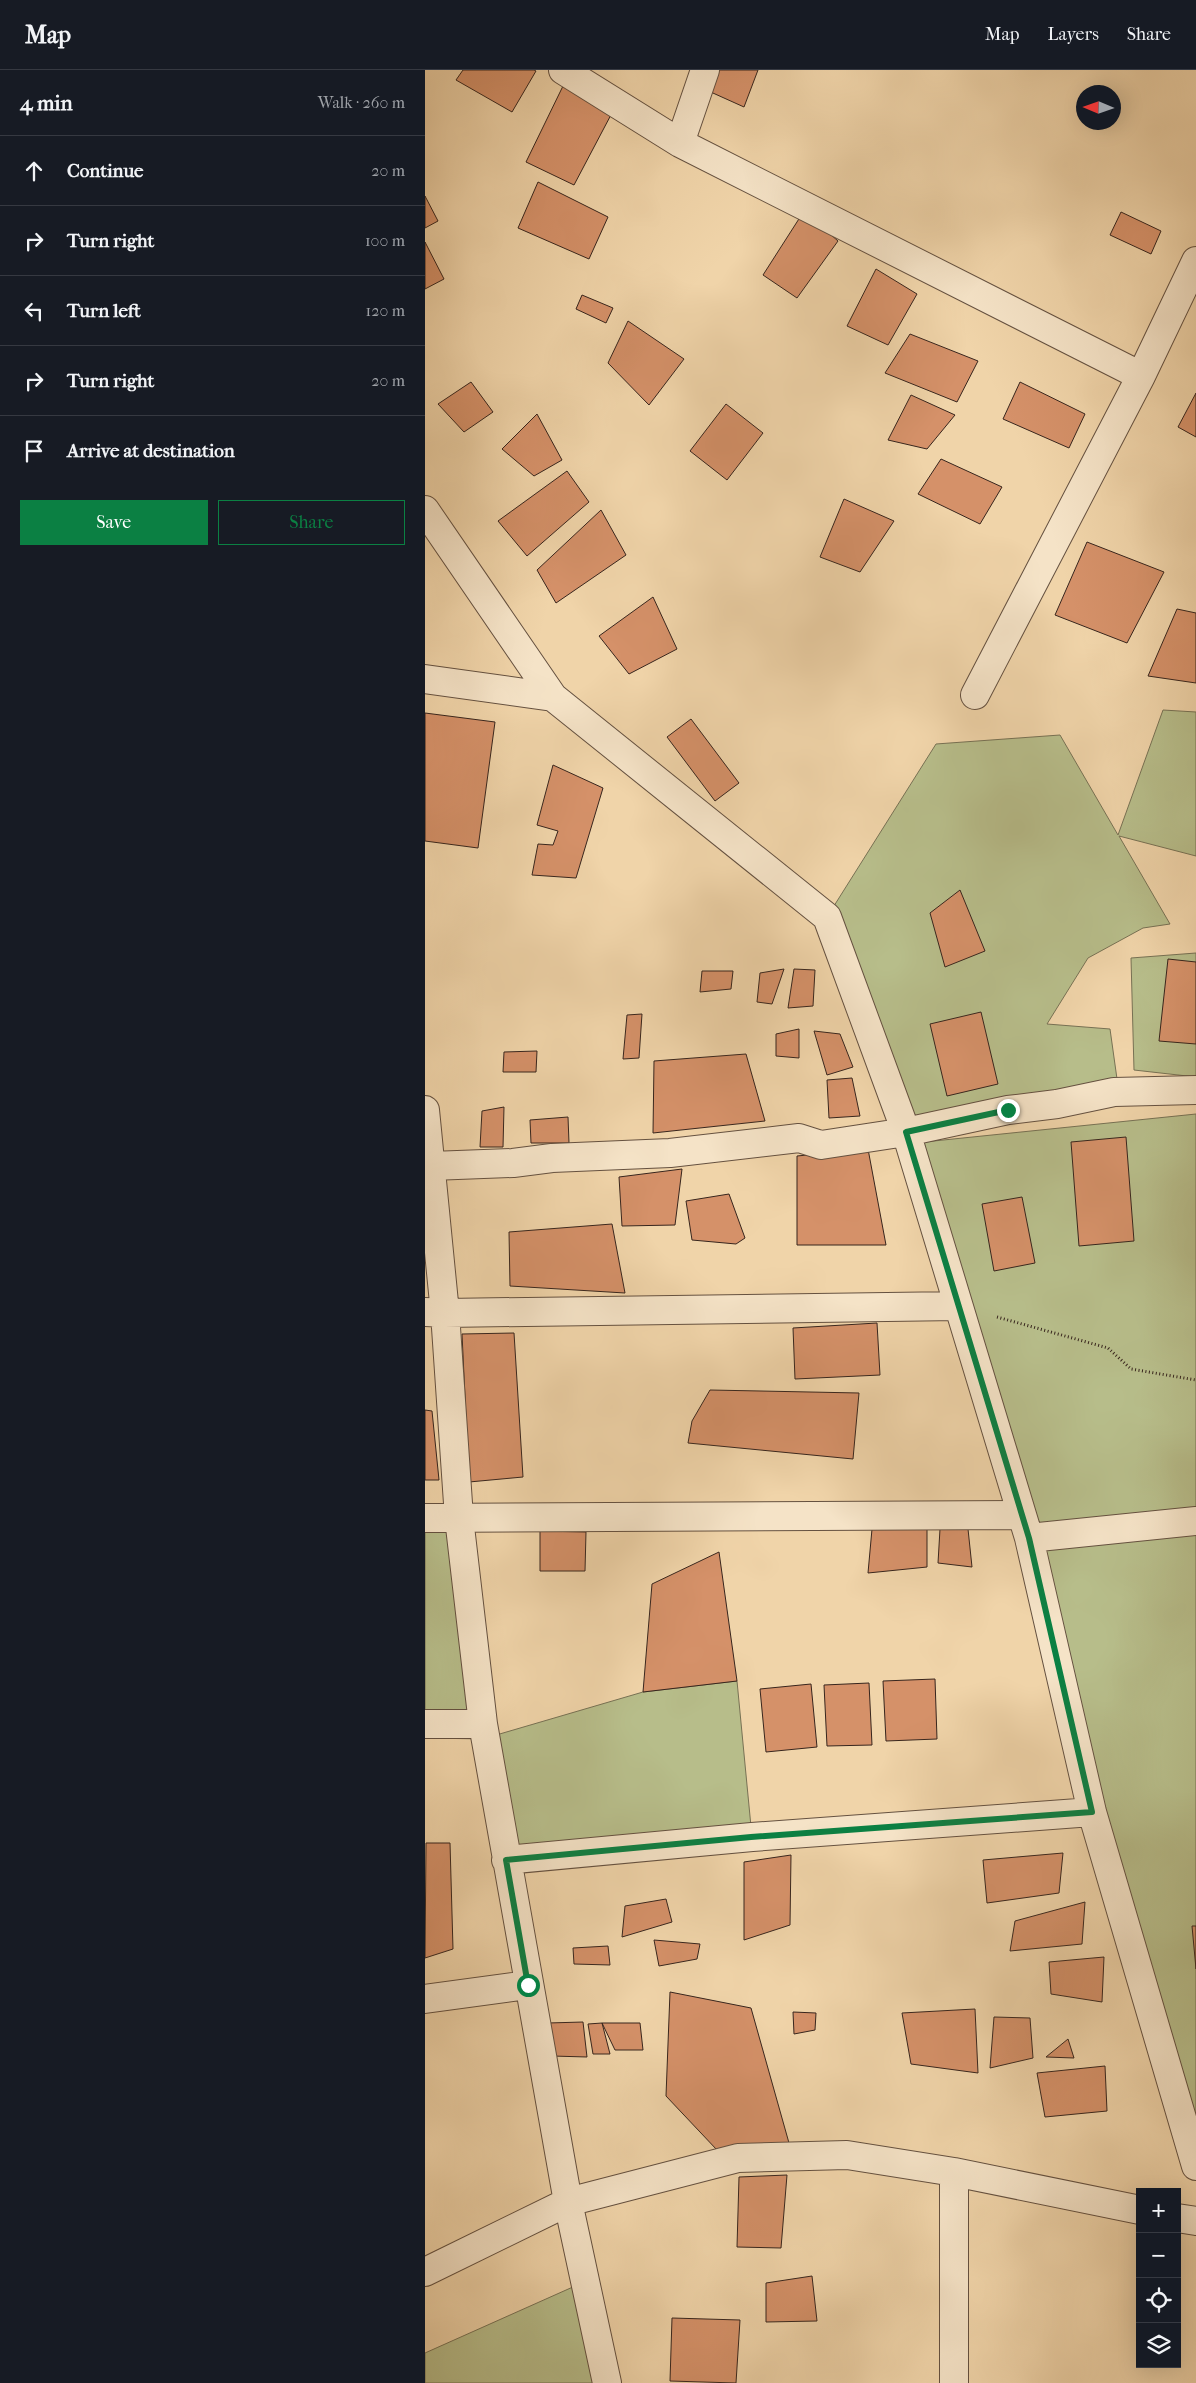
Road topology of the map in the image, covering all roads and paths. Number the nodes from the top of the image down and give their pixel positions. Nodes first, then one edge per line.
1 (563, 70) edge
2 (705, 70) edge
3 (680, 143) junction
4 (1196, 262) edge
5 (1141, 376) junction
6 (425, 510) edge
7 (425, 679) edge
8 (975, 695) dead end
9 (553, 697) junction
10 (1196, 1090) edge
11 (425, 1110) edge
12 (906, 1132) junction
13 (428, 1162) edge
14 (958, 1306) junction
15 (435, 1312) edge
16 (1196, 1380) edge
17 (425, 1518) edge
18 (459, 1518) junction
19 (1196, 1521) edge
20 (1025, 1527) junction
21 (425, 1724) edge
22 (483, 1724) junction
23 (1092, 1812) junction
24 (506, 1860) junction
25 (528, 1985) junction
26 (425, 1999) edge
27 (1196, 2166) edge
28 (954, 2172) junction
29 (568, 2202) junction
30 (1136, 2209) edge
31 (1181, 2219) edge
32 (1196, 2221) edge
33 (425, 2272) edge
34 (607, 2383) edge
35 (954, 2383) edge

1 - 3 street
2 - 3 street
3 - 5 street
4 - 5 street
5 - 8 street
6 - 9 street
7 - 9 street
9 - 12 street
10 - 12 street
11 - 13 street
12 - 13 street
12 - 14 street
13 - 15 street
14 - 15 street
14 - 16 path
14 - 20 street
15 - 18 street
17 - 18 street
18 - 20 street
18 - 22 street
19 - 20 street
20 - 23 street
21 - 22 street
22 - 24 street
23 - 24 street
23 - 27 street
24 - 25 street
25 - 26 street
25 - 29 street
28 - 29 street
28 - 30 street
28 - 35 street
29 - 33 street
29 - 34 street
31 - 32 street

